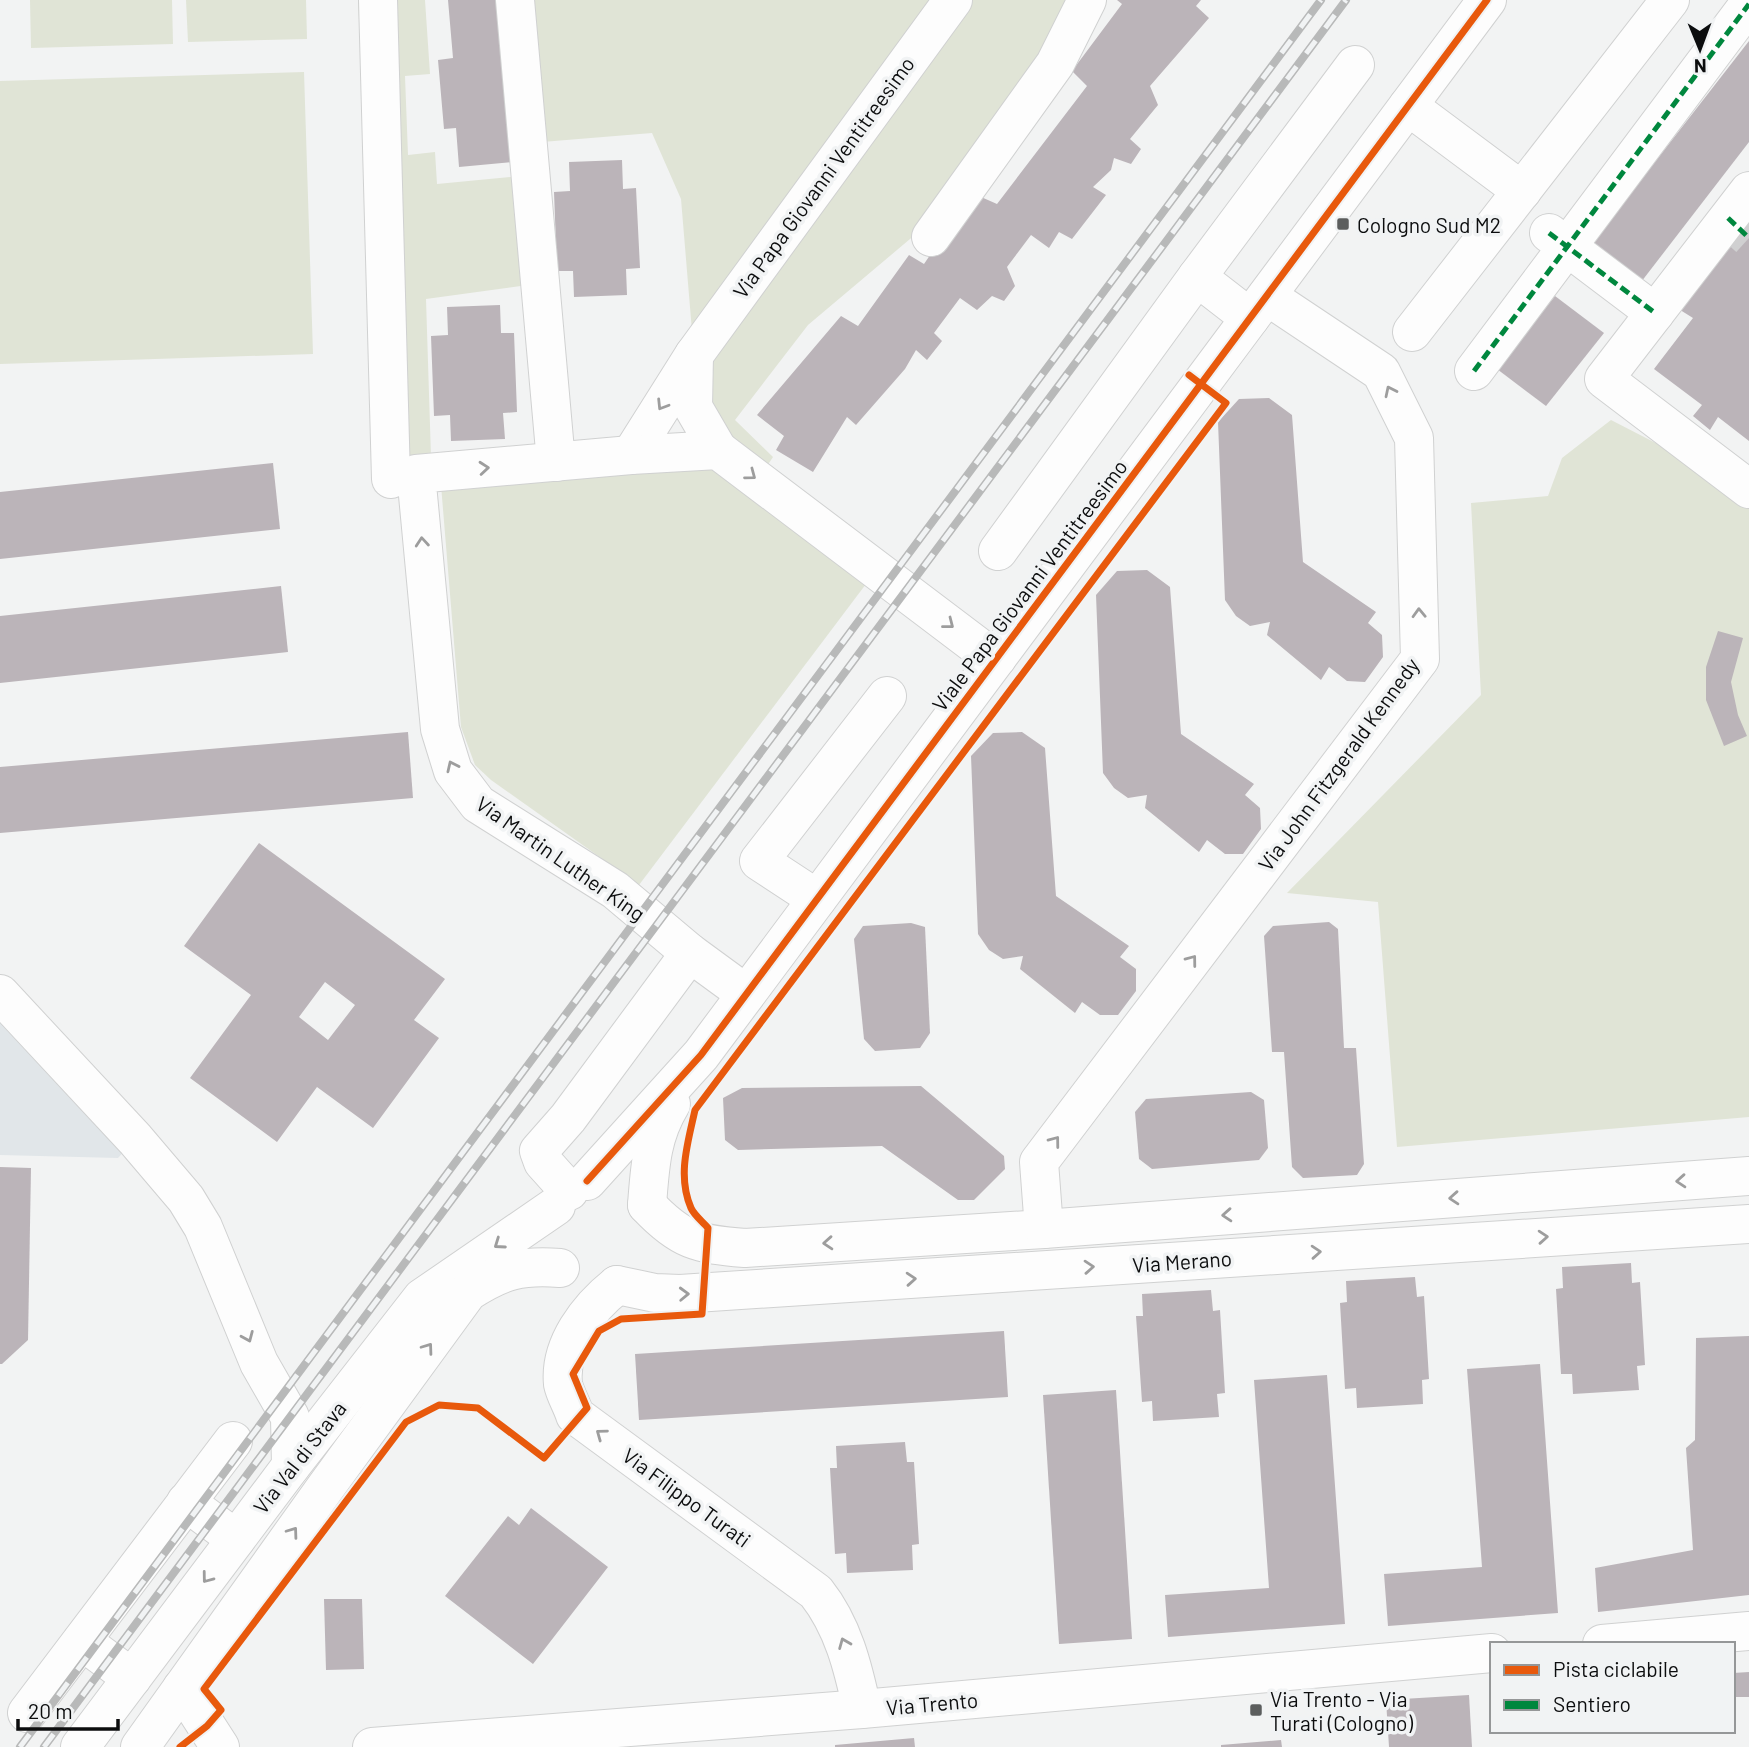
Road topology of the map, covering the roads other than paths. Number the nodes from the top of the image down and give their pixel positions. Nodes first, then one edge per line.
1 (378, 0) edge
2 (515, 0) edge
3 (953, 0) edge
4 (1087, 0) edge
5 (1487, 0) edge
6 (1670, 0) edge
7 (1749, 4) edge
8 (1355, 65) dead end
9 (1408, 106) junction
10 (1522, 191) junction
11 (1739, 213) edge
12 (931, 237) dead end
13 (1557, 240) junction
14 (1197, 277) junction
15 (1258, 307) junction
16 (1655, 313) junction
17 (1412, 332) dead end
18 (694, 355) junction
19 (1474, 371) dead end
20 (718, 450) junction
21 (631, 454) junction
22 (556, 462) junction
23 (403, 477) junction
24 (1749, 489) edge
25 (998, 551) dead end
26 (997, 658) junction
27 (887, 696) dead end
28 (817, 899) junction
29 (690, 953) junction
30 (0, 993) edge
31 (746, 994) junction
32 (701, 1055) junction
33 (1749, 1176) edge
34 (571, 1193) junction
35 (647, 1205) junction
36 (1749, 1224) edge
37 (1044, 1229) junction
38 (560, 1268) junction
39 (617, 1285) junction
40 (233, 1441) dead end
41 (291, 1466) junction
42 (186, 1502) junction
43 (236, 1539) junction
44 (1749, 1631) edge
45 (82, 1641) junction
46 (1625, 1642) edge
47 (1490, 1653) edge
48 (132, 1678) junction
49 (182, 1688) junction
50 (862, 1709) junction
51 (27, 1713) dead end
52 (80, 1747) edge
53 (139, 1747) edge
54 (220, 1747) edge
55 (372, 1747) edge

1 - 23 street, Via Martin Luther King
2 - 22 street
3 - 18 street, Via Papa Giovanni Ventitreesimo
4 - 12 street
5 - 9 street, Viale Papa Giovanni Ventitreesimo
6 - 10 street
7 - 13 street
8 - 14 street
9 - 10 street
9 - 15 street, Viale Papa Giovanni Ventitreesimo
10 - 17 street
11 - 16 street
13 - 16 street
13 - 19 street
14 - 15 street, Via John Fitzgerald Kennedy
14 - 25 street
15 - 26 street, Viale Papa Giovanni Ventitreesimo
37 -> 15 street, Via John Fitzgerald Kennedy
16 - 24 street
18 - 20 street
18 -> 21 street, Via Papa Giovanni Ventitreesimo
20 - 21 street
20 -> 26 street
21 - 22 street
23 -> 22 street
29 -> 23 street, Via Martin Luther King
26 - 28 street, Viale Papa Giovanni Ventitreesimo
27 - 28 street
28 - 31 street, Viale Papa Giovanni Ventitreesimo
29 - 31 street, Via Martin Luther King
29 - 34 street
30 -> 41 street
31 - 32 street, Viale Papa Giovanni Ventitreesimo
32 - 34 street, Viale Papa Giovanni Ventitreesimo
32 - 35 street, Viale Papa Giovanni Ventitreesimo
33 -> 37 street, Via Merano
34 - 35 street
34 - 38 street
34 -> 41 street, Via Val di Stava
37 -> 35 street, Via Merano
35 - 39 street
39 -> 36 street, Via Merano
38 - 39 street
49 -> 38 street, Via Val di Stava
50 -> 39 street, Via Filippo Turati
40 - 42 street
41 - 43 street, Via Val di Stava
42 - 43 street
42 - 45 street
43 -> 48 street, Via Val di Stava
44 - 46 street
45 - 48 street
45 - 51 street
47 - 50 street, Via Trento
48 - 52 street, Via Val di Stava
49 - 53 street, Via Val di Stava
49 - 54 street
50 - 55 street, Via Trento

